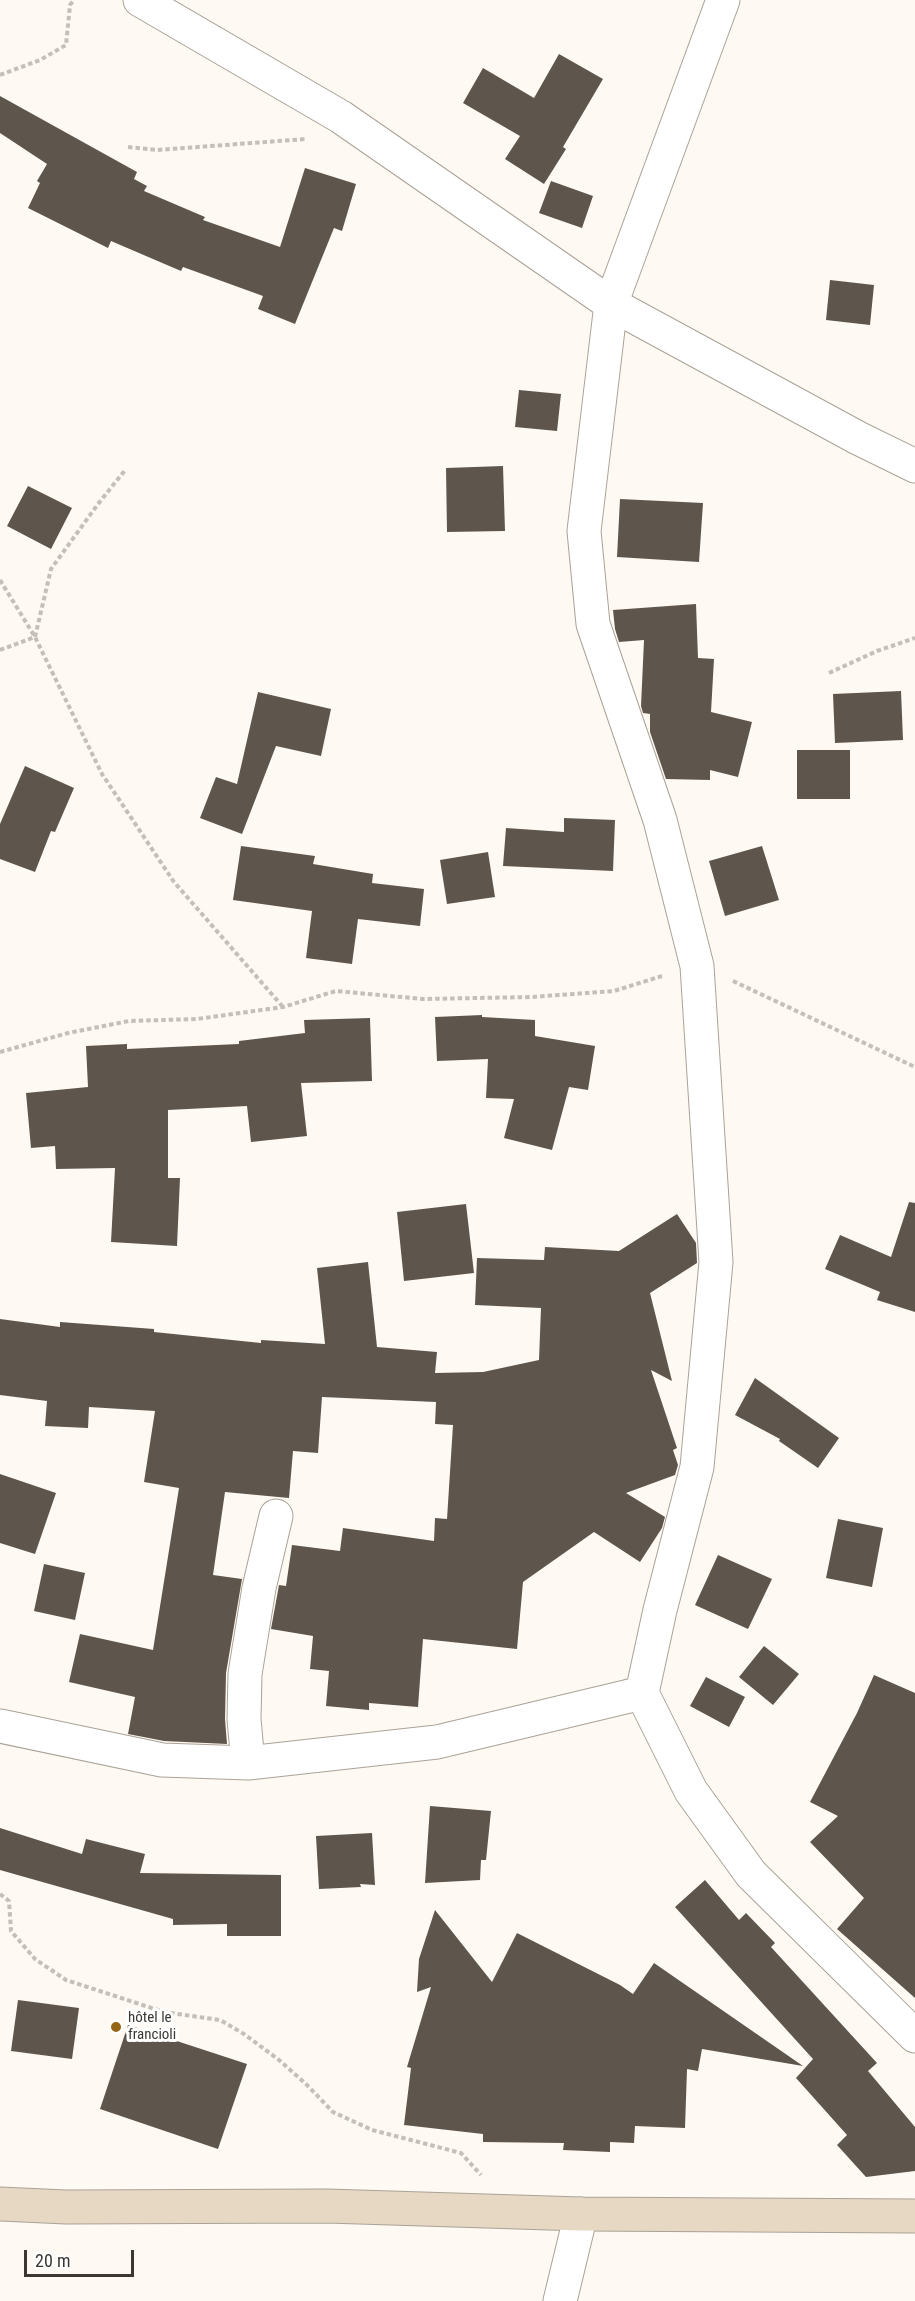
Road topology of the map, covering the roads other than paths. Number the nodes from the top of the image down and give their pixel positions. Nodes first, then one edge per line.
1 (140, 0) edge
2 (723, 0) edge
3 (611, 304) junction
4 (915, 466) edge
5 (276, 1516) dead end
6 (642, 1693) junction
7 (0, 1726) edge
8 (248, 1764) junction
9 (915, 2036) edge
10 (0, 2204) edge
11 (581, 2214) junction
12 (915, 2216) edge
13 (560, 2301) edge

1 - 3 street
2 - 3 street
3 - 4 street
3 - 6 street
5 - 8 street
6 - 8 street
6 - 9 street
7 - 8 street
10 - 11 main road
11 - 12 main road
11 - 13 street

